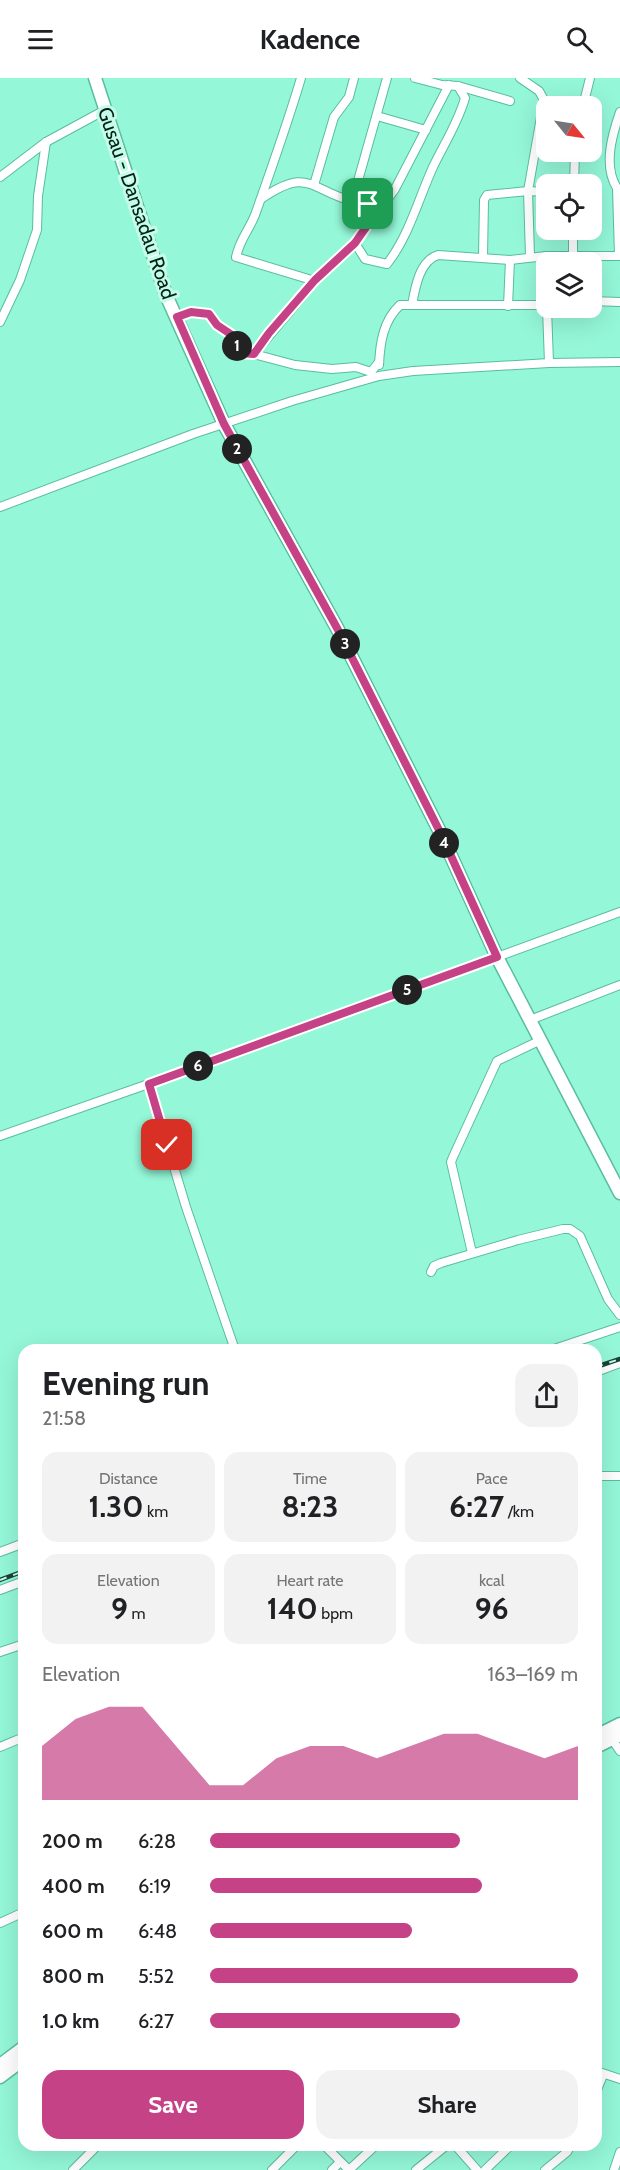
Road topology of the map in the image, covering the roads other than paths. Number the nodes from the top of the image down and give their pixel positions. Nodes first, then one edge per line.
1 (95, 78) edge
2 (301, 78) edge
3 (354, 78) edge
4 (387, 78) edge
5 (415, 78) edge
6 (520, 78) edge
7 (590, 78) edge
8 (449, 85) junction
9 (458, 86) junction
10 (586, 96) edge
11 (510, 101) dead end
12 (105, 110) junction
13 (620, 112) edge
14 (377, 116) junction
15 (426, 130) junction
16 (46, 141) junction
17 (0, 177) edge
18 (314, 185) junction
19 (528, 191) junction
20 (536, 191) edge
21 (260, 200) junction
22 (352, 202) junction
23 (378, 210) junction
24 (355, 243) junction
25 (530, 256) junction
26 (602, 256) edge
27 (620, 256) edge
28 (483, 257) junction
29 (536, 257) edge
30 (510, 260) junction
31 (315, 280) junction
32 (602, 301) edge
33 (620, 302) edge
34 (412, 305) junction
35 (508, 306) junction
36 (536, 306) edge
37 (177, 317) junction
38 (547, 318) edge
39 (0, 322) edge
40 (254, 354) junction
41 (379, 362) junction
42 (620, 362) edge
43 (549, 363) junction
44 (379, 376) junction
45 (224, 424) junction
46 (0, 507) edge
47 (620, 912) edge
48 (497, 957) junction
49 (620, 985) edge
50 (530, 1020) junction
51 (541, 1040) junction
52 (149, 1084) junction
53 (0, 1136) edge
54 (620, 1193) edge
55 (472, 1253) junction
56 (431, 1272) dead end
57 (620, 1315) edge
58 (620, 1327) edge
59 (233, 1344) edge
60 (569, 1344) edge
61 (620, 1364) edge
62 (602, 1370) edge
63 (602, 1476) edge
64 (620, 1476) edge
65 (18, 1545) edge
66 (0, 1552) edge
67 (18, 1583) edge
68 (0, 1590) edge
69 (18, 1646) edge
70 (0, 1652) edge
71 (620, 1724) edge
72 (602, 1733) edge
73 (616, 1737) edge
74 (18, 1740) edge
75 (602, 1744) edge
76 (0, 1747) edge
77 (620, 1751) edge
78 (18, 1915) edge
79 (0, 1923) edge
80 (18, 2054) edge
81 (18, 2062) edge
82 (2, 2070) edge
83 (602, 2073) edge
84 (620, 2079) edge
85 (92, 2151) edge
86 (291, 2151) edge
87 (330, 2151) edge
88 (370, 2151) edge
89 (440, 2151) edge
90 (460, 2151) edge
91 (505, 2151) edge
92 (568, 2151) edge
93 (620, 2151) edge
94 (340, 2162) junction
95 (73, 2170) edge
96 (272, 2170) edge
97 (332, 2170) edge
98 (349, 2170) edge
99 (416, 2170) edge
100 (477, 2170) edge
101 (485, 2170) edge
102 (545, 2170) edge
103 (614, 2170) edge

1 - 12 main road, Gusau - Dansadau Road
2 - 21 street
3 - 18 street
4 - 14 street
5 - 8 street
6 - 19 street
7 - 10 street
8 - 9 street
8 - 15 street
9 - 11 street
9 - 24 street
12 - 16 street
12 - 37 main road, Gusau - Dansadau Road
13 - 27 street
14 - 15 street
14 - 22 street
15 - 23 street
16 - 17 street
16 - 39 street
18 - 21 street
18 - 22 street
19 - 20 street
19 - 25 street
19 - 28 street
21 - 31 street
22 - 23 street
23 - 24 street
24 - 31 street
25 - 29 street
25 - 30 street
26 - 27 street
28 - 30 street
28 - 34 street
30 - 35 street
31 - 40 street
32 - 33 street
34 - 35 street
34 - 41 street
35 - 36 street
37 - 40 street
37 - 45 main road, Gusau - Dansadau Road
38 - 43 street
40 - 41 street
41 - 44 street
42 - 43 street
43 - 44 street
44 - 45 street
45 - 46 street
45 - 48 main road, Gusau - Dansadau Road
47 - 48 street
48 - 50 main road, Gusau - Dansadau Road
48 - 52 street
49 - 50 street
50 - 51 main road, Gusau - Dansadau Road
51 - 54 main road, Gusau - Dansadau Road
51 - 55 street
52 - 53 street
52 - 59 street
55 - 56 street
55 - 57 street
58 - 60 street
61 - 62 street
63 - 64 street
65 - 66 street
67 - 68 street
69 - 70 street
71 - 72 main road
73 - 75 main road
73 - 77 street
74 - 76 street
78 - 79 street
80 - 82 main road
81 - 82 main road
83 - 84 street
85 - 95 street
86 - 96 street
87 - 94 street
88 - 98 street
89 - 99 street
90 - 100 street
91 - 101 street
92 - 102 street
93 - 103 street
94 - 97 street
94 - 98 street

